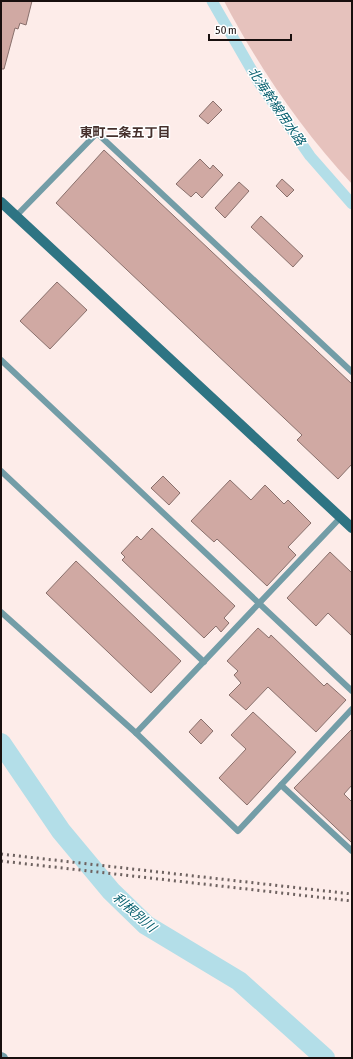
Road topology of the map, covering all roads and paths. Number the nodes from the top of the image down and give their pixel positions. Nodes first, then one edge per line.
1 (1, 202) edge
2 (17, 215) junction
3 (1, 360) edge
4 (352, 372) edge
5 (1, 471) edge
6 (340, 517) junction
7 (352, 528) edge
8 (259, 603) junction
9 (1, 612) edge
10 (204, 662) junction
11 (352, 691) edge
12 (352, 709) edge
13 (136, 733) junction
14 (281, 785) junction
15 (352, 851) edge

1 - 2 street
2 - 4 lane
2 - 6 street
3 - 8 lane
5 - 10 lane
6 - 7 street
6 - 8 lane
8 - 10 lane
8 - 11 lane
9 - 13 lane
10 - 13 lane
12 - 14 lane
13 - 14 lane
14 - 15 lane

